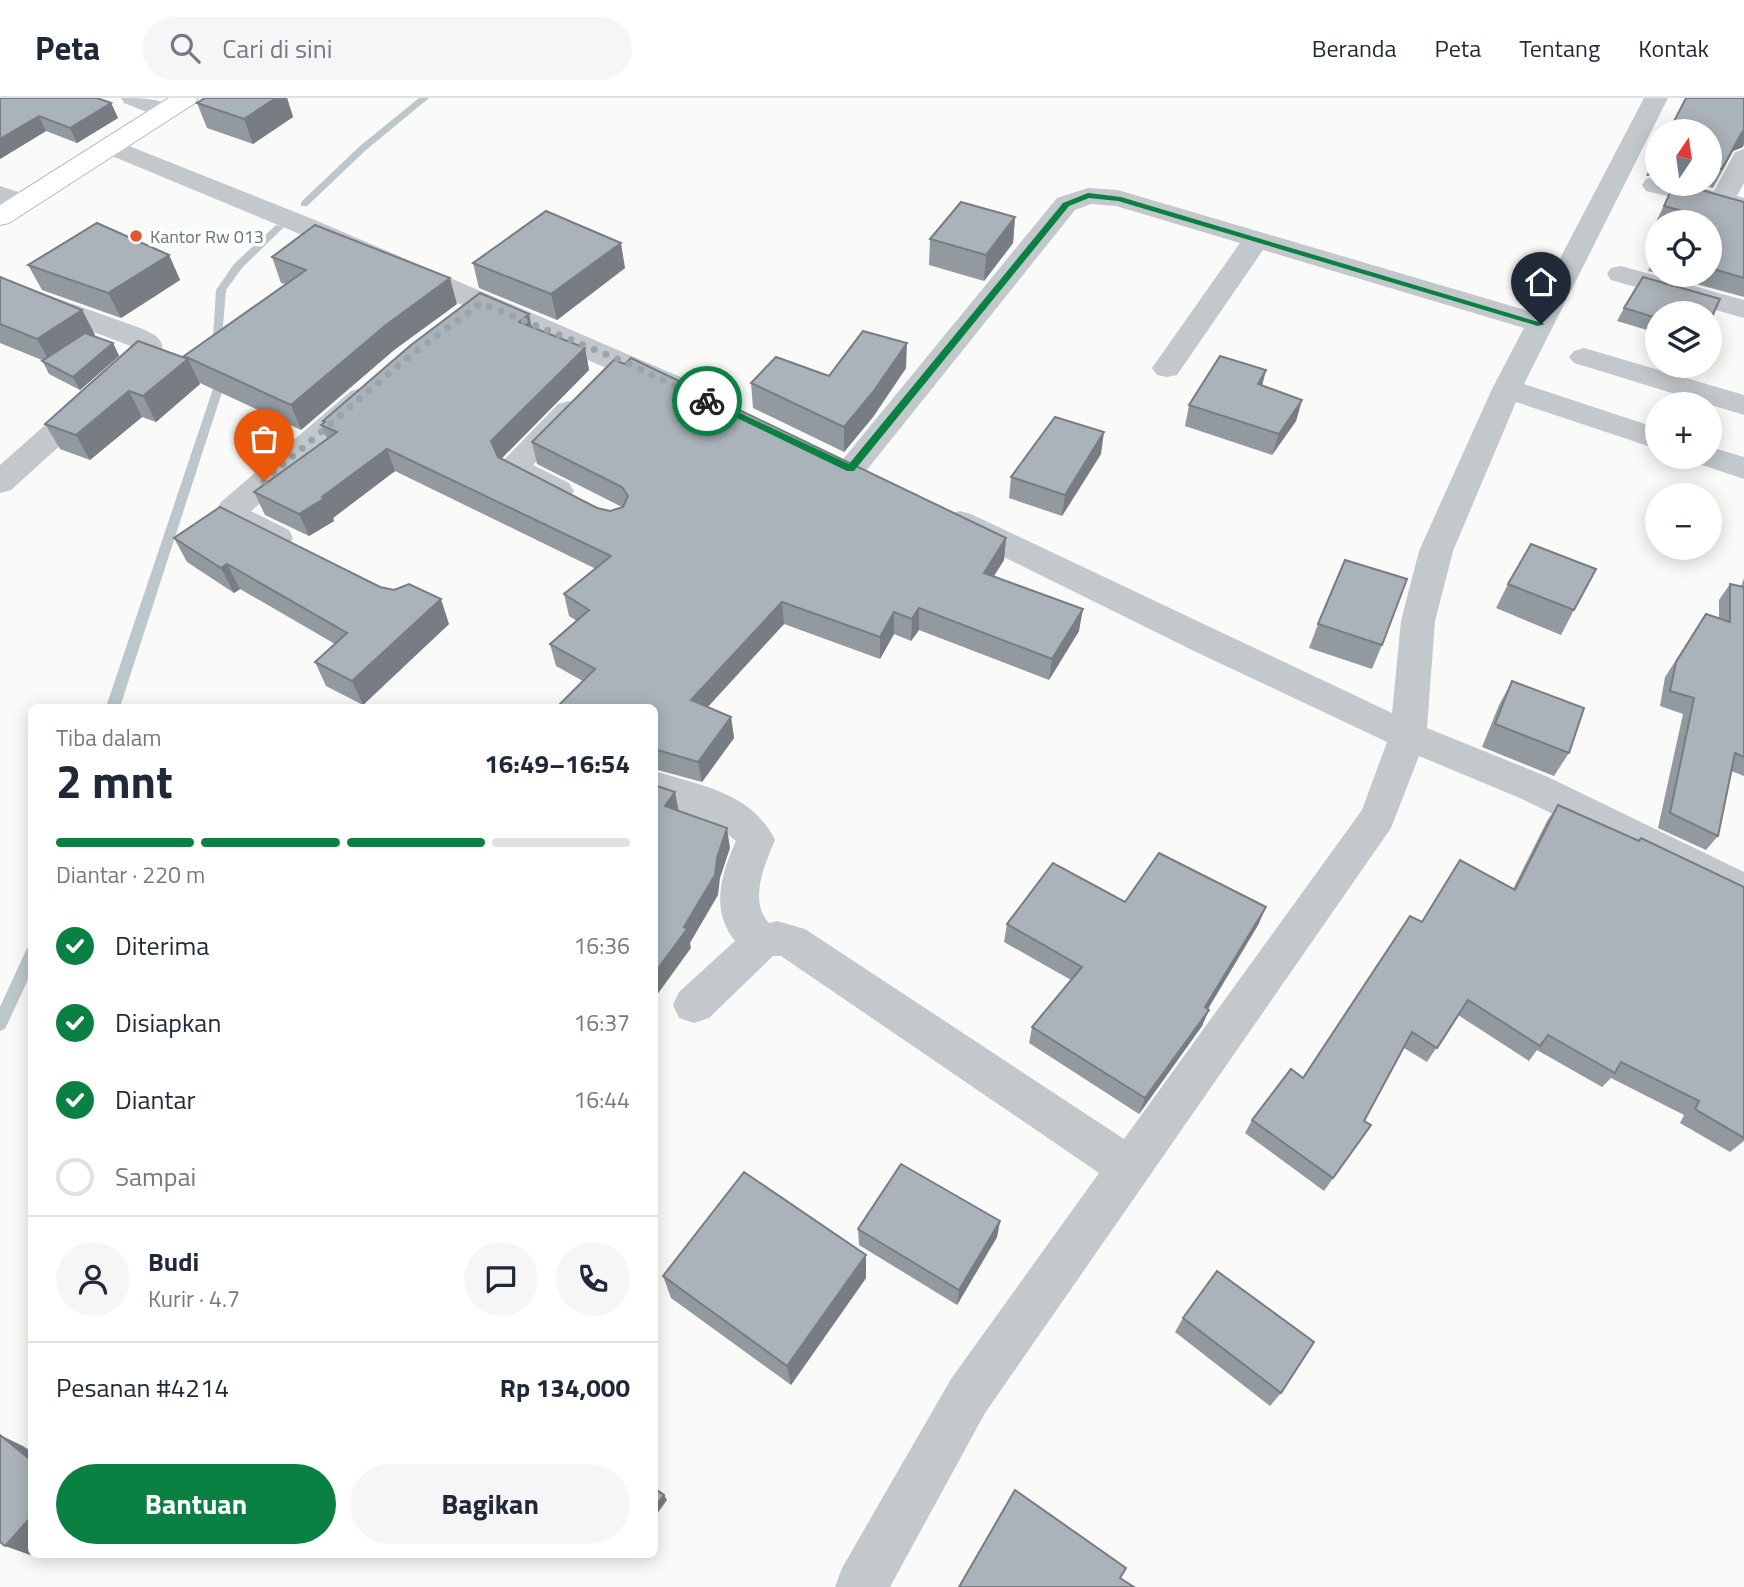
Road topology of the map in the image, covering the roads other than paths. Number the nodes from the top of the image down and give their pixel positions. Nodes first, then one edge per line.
1 (133, 98) edge
2 (1656, 98) edge
3 (176, 104) edge
4 (108, 146) junction
5 (1744, 157) edge
6 (1704, 196) edge
7 (11, 198) edge
8 (1733, 203) edge
9 (0, 217) edge
10 (1256, 240) junction
11 (1621, 274) dead end
12 (0, 286) edge
13 (1744, 309) edge
14 (1541, 324) junction
15 (1584, 356) dead end
16 (620, 360) junction
17 (1167, 368) dead end
18 (386, 377) edge
19 (1507, 389) junction
20 (693, 394) edge
21 (1744, 405) edge
22 (1645, 435) edge
23 (1722, 461) edge
24 (1744, 468) edge
25 (851, 469) edge
26 (0, 482) edge
27 (577, 501) edge
28 (936, 510) edge
29 (306, 552) edge
30 (1408, 736) junction
31 (658, 787) edge
32 (1744, 890) edge
33 (761, 942) junction
34 (694, 1005) dead end
35 (1129, 1168) junction
36 (861, 1587) edge

1 - 3 street
2 - 14 street
3 - 4 main road
4 - 7 main road
4 - 16 street
5 - 8 street
6 - 8 street
7 - 9 main road
10 - 14 street
10 - 17 street
10 - 25 street
11 - 13 street
12 - 26 street
14 - 19 street
15 - 21 street
16 - 20 street
16 - 27 street
18 - 29 street
19 - 22 street
19 - 30 street
23 - 24 street
28 - 30 street
30 - 32 street
30 - 35 street
31 - 33 street
33 - 34 street
33 - 35 street
35 - 36 street

